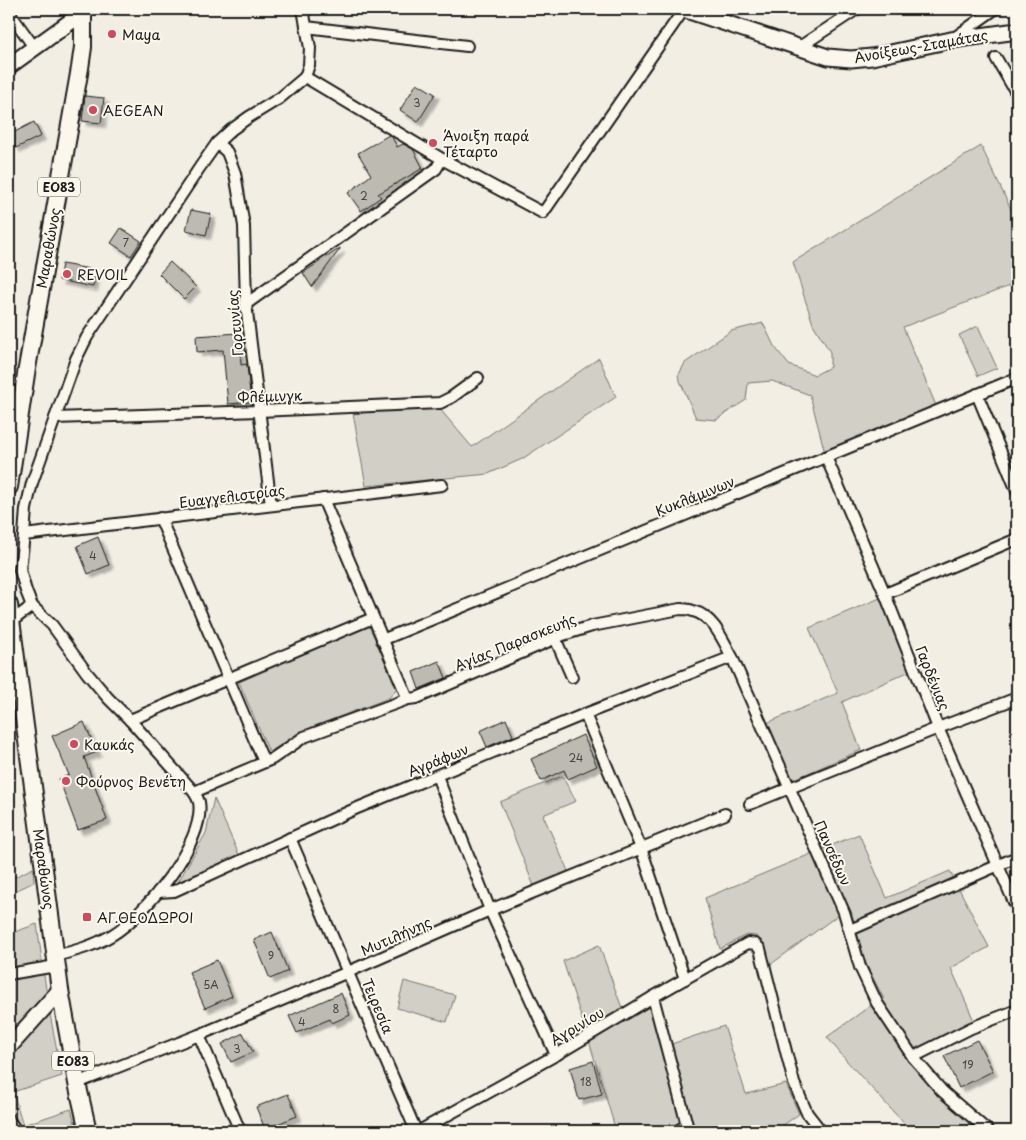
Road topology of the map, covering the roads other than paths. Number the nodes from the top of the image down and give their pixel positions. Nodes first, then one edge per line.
1 (303, 9) edge
2 (683, 9) edge
3 (857, 9) edge
4 (995, 9) edge
5 (85, 10) edge
6 (9, 12) edge
7 (306, 27) junction
8 (1017, 31) edge
9 (951, 40) junction
10 (467, 46) dead end
11 (34, 47) junction
12 (798, 48) junction
13 (996, 58) dead end
14 (9, 66) edge
15 (305, 77) junction
16 (1017, 94) edge
17 (218, 143) junction
18 (442, 159) junction
19 (246, 304) junction
20 (478, 378) dead end
21 (1017, 378) edge
22 (977, 394) junction
23 (258, 411) junction
24 (55, 418) junction
25 (826, 457) junction
26 (442, 485) dead end
27 (9, 487) edge
28 (1017, 491) edge
29 (323, 499) junction
30 (271, 505) junction
31 (160, 518) junction
32 (24, 535) junction
33 (1017, 539) edge
34 (885, 594) junction
35 (9, 605) edge
36 (32, 606) junction
37 (373, 618) junction
38 (10, 622) edge
39 (556, 638) junction
40 (382, 640) junction
41 (732, 657) junction
42 (572, 677) dead end
43 (228, 679) junction
44 (1017, 698) edge
45 (408, 699) junction
46 (585, 714) junction
47 (130, 720) junction
48 (938, 728) junction
49 (264, 762) junction
50 (437, 776) junction
51 (789, 788) junction
52 (194, 792) junction
53 (750, 804) dead end
54 (725, 814) dead end
55 (290, 838) junction
56 (641, 848) junction
57 (1017, 857) edge
58 (998, 866) junction
59 (158, 892) junction
60 (1017, 909) edge
61 (490, 910) junction
62 (850, 930) junction
63 (56, 961) junction
64 (348, 972) junction
65 (9, 974) edge
66 (685, 979) junction
67 (60, 990) junction
68 (653, 997) junction
69 (1017, 1010) edge
70 (199, 1035) junction
71 (9, 1047) edge
72 (556, 1055) junction
73 (913, 1057) junction
74 (77, 1083) junction
75 (9, 1120) edge
76 (433, 1128) edge
77 (16, 1131) edge
78 (88, 1131) edge
79 (240, 1131) edge
80 (417, 1131) edge
81 (677, 1131) edge
82 (821, 1131) edge
83 (988, 1131) edge

1 - 7 street
2 - 12 street, Ανοίξεως-Σταμάτας
2 - 18 street
3 - 12 street
4 - 9 street
5 - 11 street
5 - 27 main road, Μαραθώνος / ΕΟ83
6 - 11 street
7 - 10 street
7 - 15 street
8 - 9 street, Ανοίξεως-Σταμάτας
9 - 12 street, Ανοίξεως-Σταμάτας
11 - 14 street
13 - 16 street
15 - 17 street
15 - 18 street
17 - 19 street, Γορτυνίας
17 - 24 street
18 - 19 street
19 - 23 street, Γορτυνίας
20 - 23 street, Φλέμινγκ
21 - 22 street, Κυκλάμινων
22 - 25 street, Κυκλάμινων
22 - 28 street
23 - 24 street, Φλέμινγκ
23 - 30 street, Γορτυνίας
24 - 32 street
25 - 34 street, Γαρδένιας
25 - 40 street, Κυκλάμινων
26 - 29 street, Ευαγγελιστρίας
29 - 30 street, Ευαγγελιστρίας
29 - 37 street
30 - 31 street, Ευαγγελιστρίας
31 - 32 street, Ευαγγελιστρίας
31 - 43 street
32 - 36 street
33 - 34 street
34 - 48 street, Γαρδένιας
35 - 38 main road, Μαραθώνος / ΕΟ83
36 - 38 street
36 - 47 street
37 - 40 street
37 - 43 street
38 - 63 main road, Μαραθώνος / ΕΟ83
39 - 41 street, Αγίας Παρασκευής
39 - 42 street
39 - 45 street, Αγίας Παρασκευής
40 - 45 street
41 - 46 street, Αγράφων
41 - 51 street, Πανσέδων
43 - 47 street
43 - 49 street
44 - 48 street
45 - 49 street, Αγίας Παρασκευής
46 - 50 street, Αγράφων
46 - 56 street
47 - 52 street
48 - 51 street
48 - 58 street, Γαρδένιας
49 - 52 street, Αγίας Παρασκευής
50 - 55 street, Αγράφων
50 - 61 street
51 - 53 street
51 - 62 street, Πανσέδων
52 - 59 street
54 - 56 street, Μυτιλήνης
55 - 59 street, Αγράφων
55 - 64 street, Τειρεσία
56 - 61 street, Μυτιλήνης
56 - 66 street
57 - 58 street
58 - 60 street, Γαρδένιας
58 - 62 street
59 - 63 street
61 - 64 street, Μυτιλήνης
61 - 72 street
62 - 73 street, Πανσέδων
63 - 65 street
63 - 67 main road, Μαραθώνος / ΕΟ83
64 - 70 street, Μυτιλήνης
64 - 80 street, Τειρεσία
66 - 68 street, Αγρινίου
66 - 82 street, Αγρινίου
67 - 71 street
67 - 74 main road, Μαραθώνος / ΕΟ83
68 - 72 street, Αγρινίου
68 - 81 street
69 - 73 street
70 - 74 street, Μυτιλήνης
70 - 79 street
72 - 76 street, Αγρινίου
73 - 83 street, Πανσέδων
74 - 78 main road, Μαραθώνος / ΕΟ83
75 - 77 street
76 - 80 street, Αγρινίου

